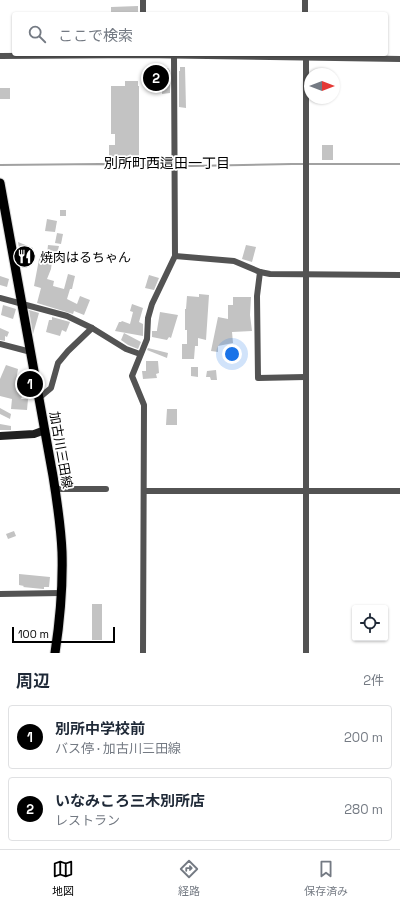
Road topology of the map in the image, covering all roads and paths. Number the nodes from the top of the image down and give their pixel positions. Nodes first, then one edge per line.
1 (143, 0) edge
2 (305, 0) edge
3 (143, 12) edge
4 (305, 12) edge
5 (0, 56) edge
6 (12, 56) edge
7 (174, 56) joint
8 (306, 56) edge
9 (400, 59) edge
10 (0, 183) edge
11 (175, 256) junction
12 (260, 272) junction
13 (305, 275) junction
14 (400, 275) edge
15 (0, 298) edge
16 (22, 304) junction
17 (92, 328) junction
18 (0, 344) edge
19 (31, 352) junction
20 (140, 354) junction
21 (305, 377) junction
22 (39, 398) junction
23 (44, 430) junction
24 (0, 436) edge
25 (55, 489) junction
26 (106, 489) dead end
27 (144, 491) junction
28 (306, 491) junction
29 (400, 491) edge
30 (61, 593) junction
31 (0, 594) edge
32 (55, 653) edge
33 (143, 653) edge
34 (306, 653) edge

1 - 3 street
2 - 4 street
5 - 6 street
7 - 8 street
7 - 11 street
8 - 9 street
8 - 13 street
10 - 16 main road, 加古川三田線
11 - 12 street
11 - 20 street
12 - 13 street
12 - 21 street
13 - 14 street
13 - 21 street
15 - 16 street
16 - 17 street
16 - 19 main road, 加古川三田線
17 - 20 street
17 - 22 street
18 - 19 street
19 - 22 main road, 加古川三田線
20 - 27 street
21 - 28 street
22 - 23 main road, 加古川三田線
23 - 24 street
23 - 25 main road, 加古川三田線
25 - 26 street
25 - 30 main road, 加古川三田線
27 - 28 street
27 - 33 street
28 - 29 street
28 - 34 street
30 - 31 street
30 - 32 main road, 加古川三田線

